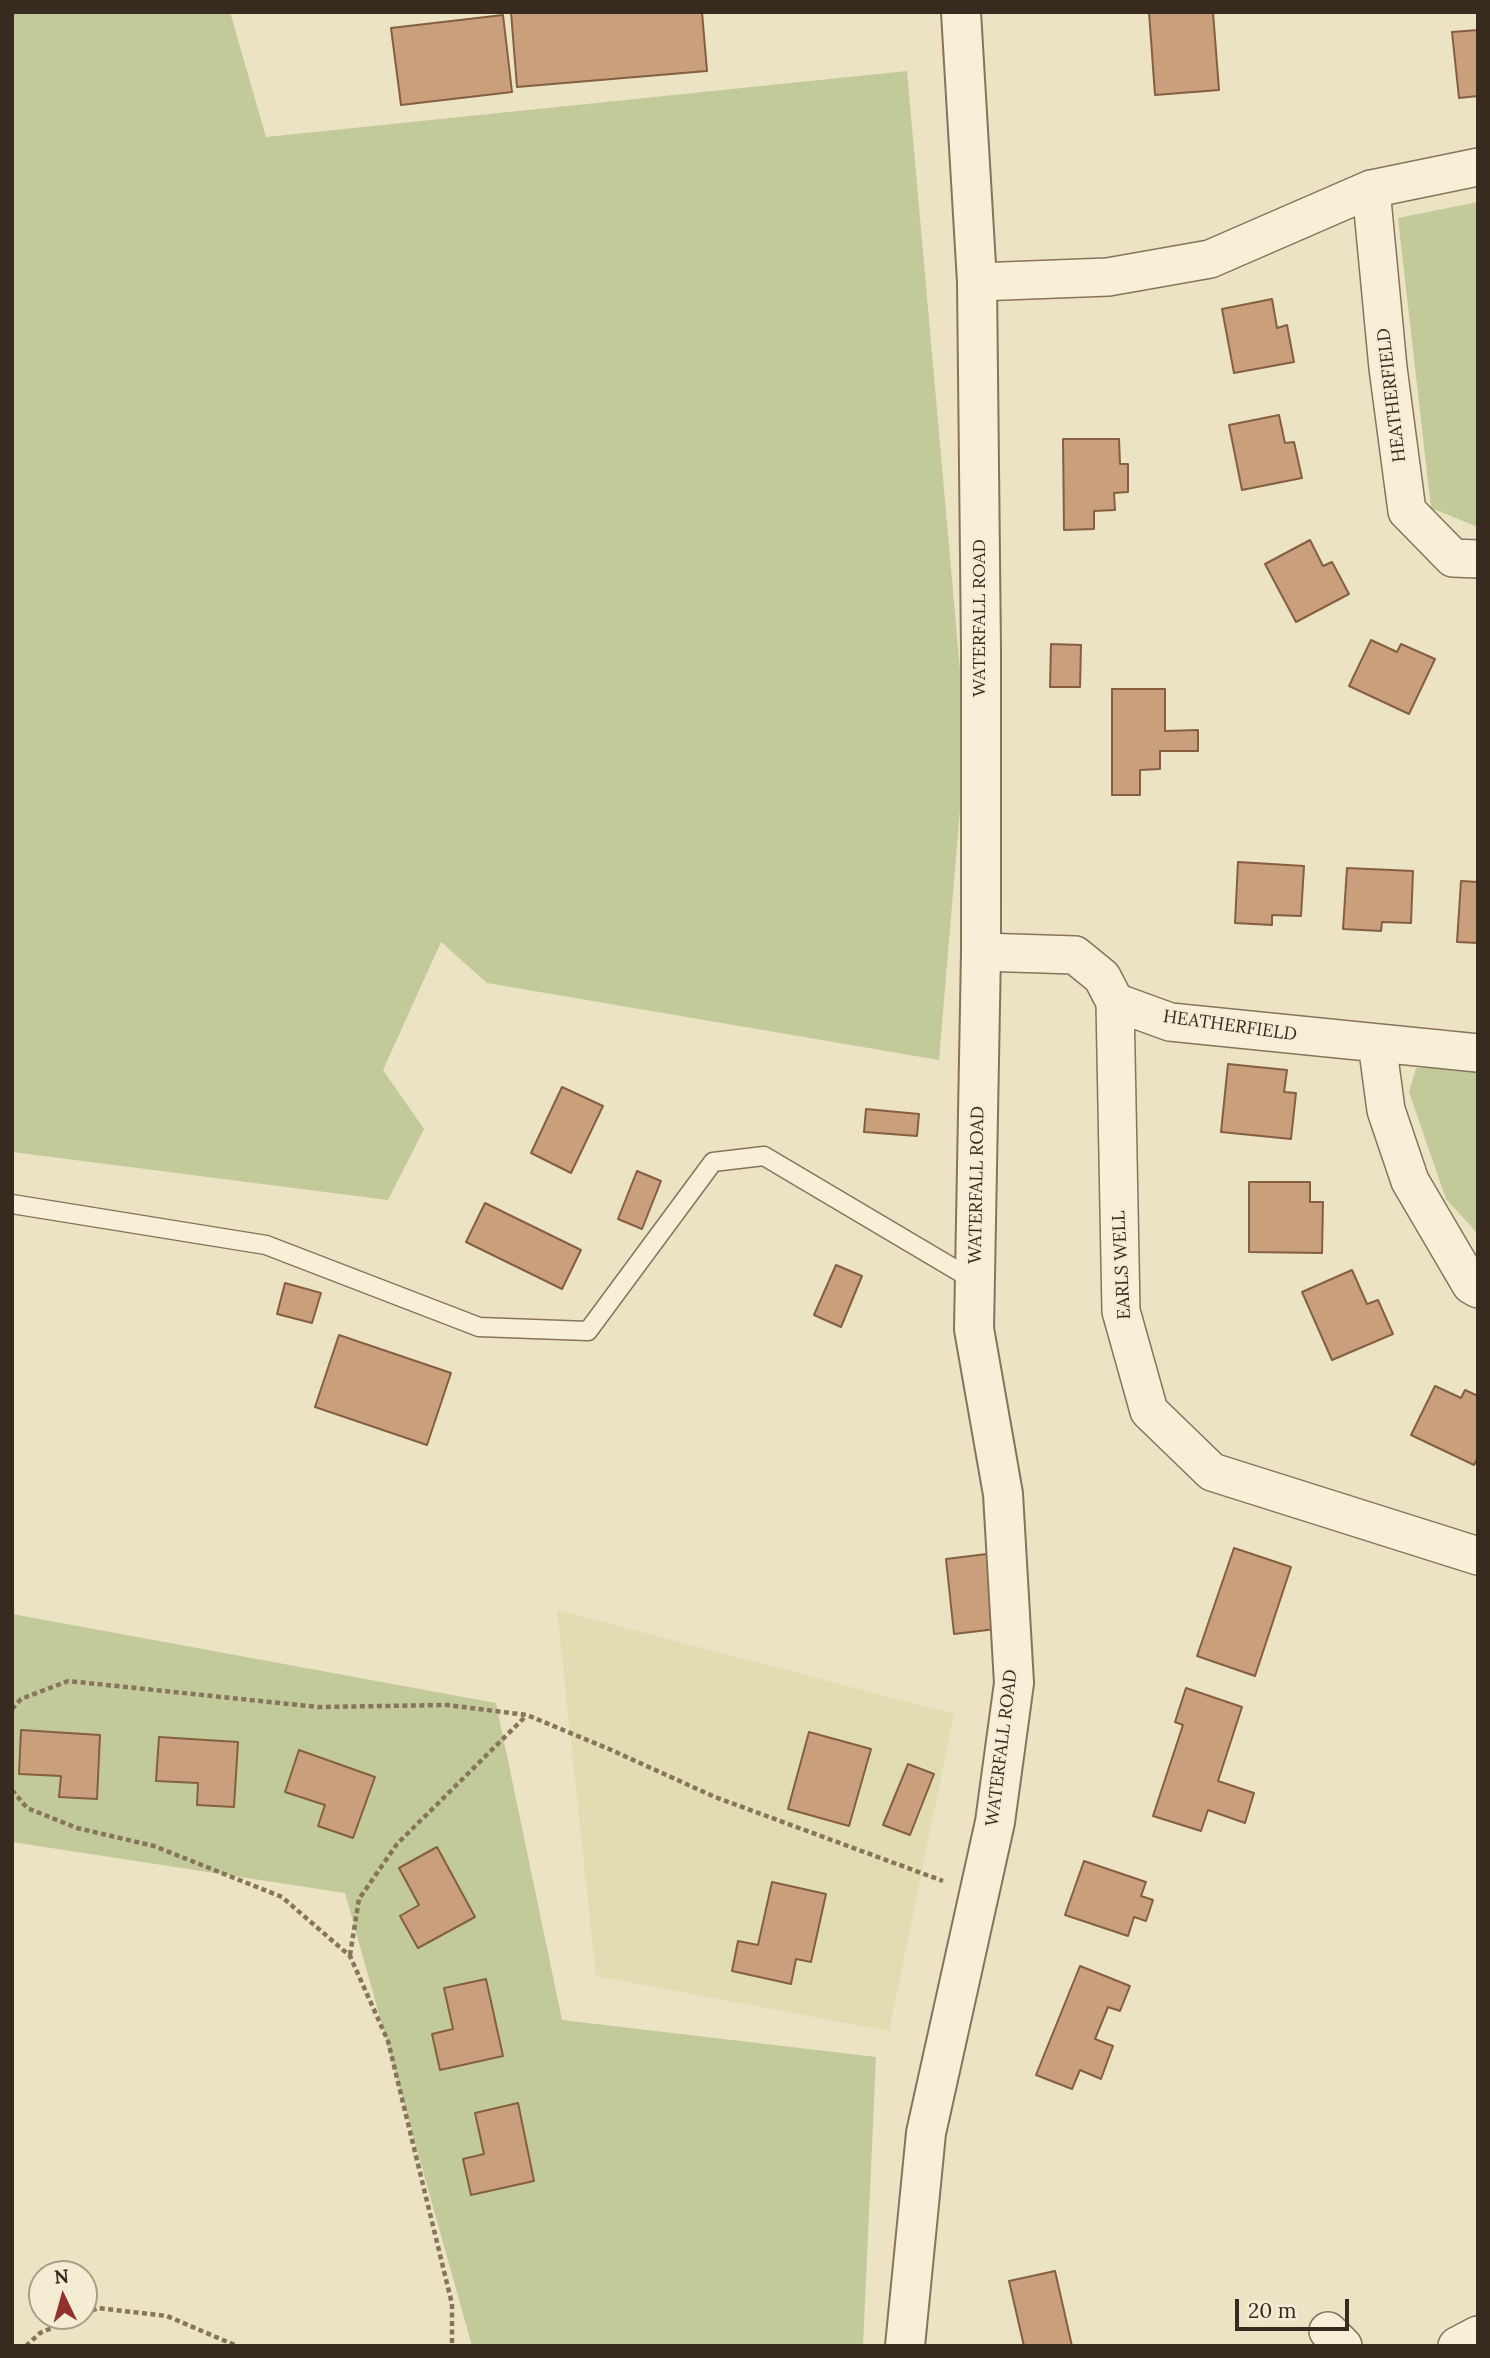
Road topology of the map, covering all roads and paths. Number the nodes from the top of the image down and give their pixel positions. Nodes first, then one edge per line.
1 (961, 12) edge
2 (1478, 167) edge
3 (1371, 189) junction
4 (976, 282) junction
5 (1478, 559) edge
6 (981, 952) junction
7 (1115, 1002) junction
8 (1377, 1044) junction
9 (1478, 1053) edge
10 (12, 1203) edge
11 (975, 1281) junction
12 (1478, 1289) edge
13 (1478, 1556) edge
14 (12, 1709) edge
15 (527, 1715) junction
16 (12, 1790) edge
17 (979, 1894) junction
18 (350, 1956) junction
19 (98, 2308) edge
20 (47, 2330) edge
21 (1478, 2335) edge
22 (26, 2346) edge
23 (237, 2346) edge
24 (452, 2346) edge
25 (905, 2346) edge
26 (1457, 2346) edge

1 - 4 street, WATERFALL ROAD
2 - 3 street
3 - 4 street
3 - 5 street, HEATHERFIELD
4 - 6 street, WATERFALL ROAD
6 - 7 street
6 - 11 street, WATERFALL ROAD
7 - 8 street, HEATHERFIELD
7 - 13 street, EARLS WELL
8 - 9 street, HEATHERFIELD
8 - 12 street
10 - 11 lane
11 - 17 street, WATERFALL ROAD
14 - 15 path
15 - 17 path
15 - 18 path
16 - 18 path
17 - 25 street, WATERFALL ROAD
18 - 24 path
19 - 23 path
20 - 22 path
21 - 26 street

